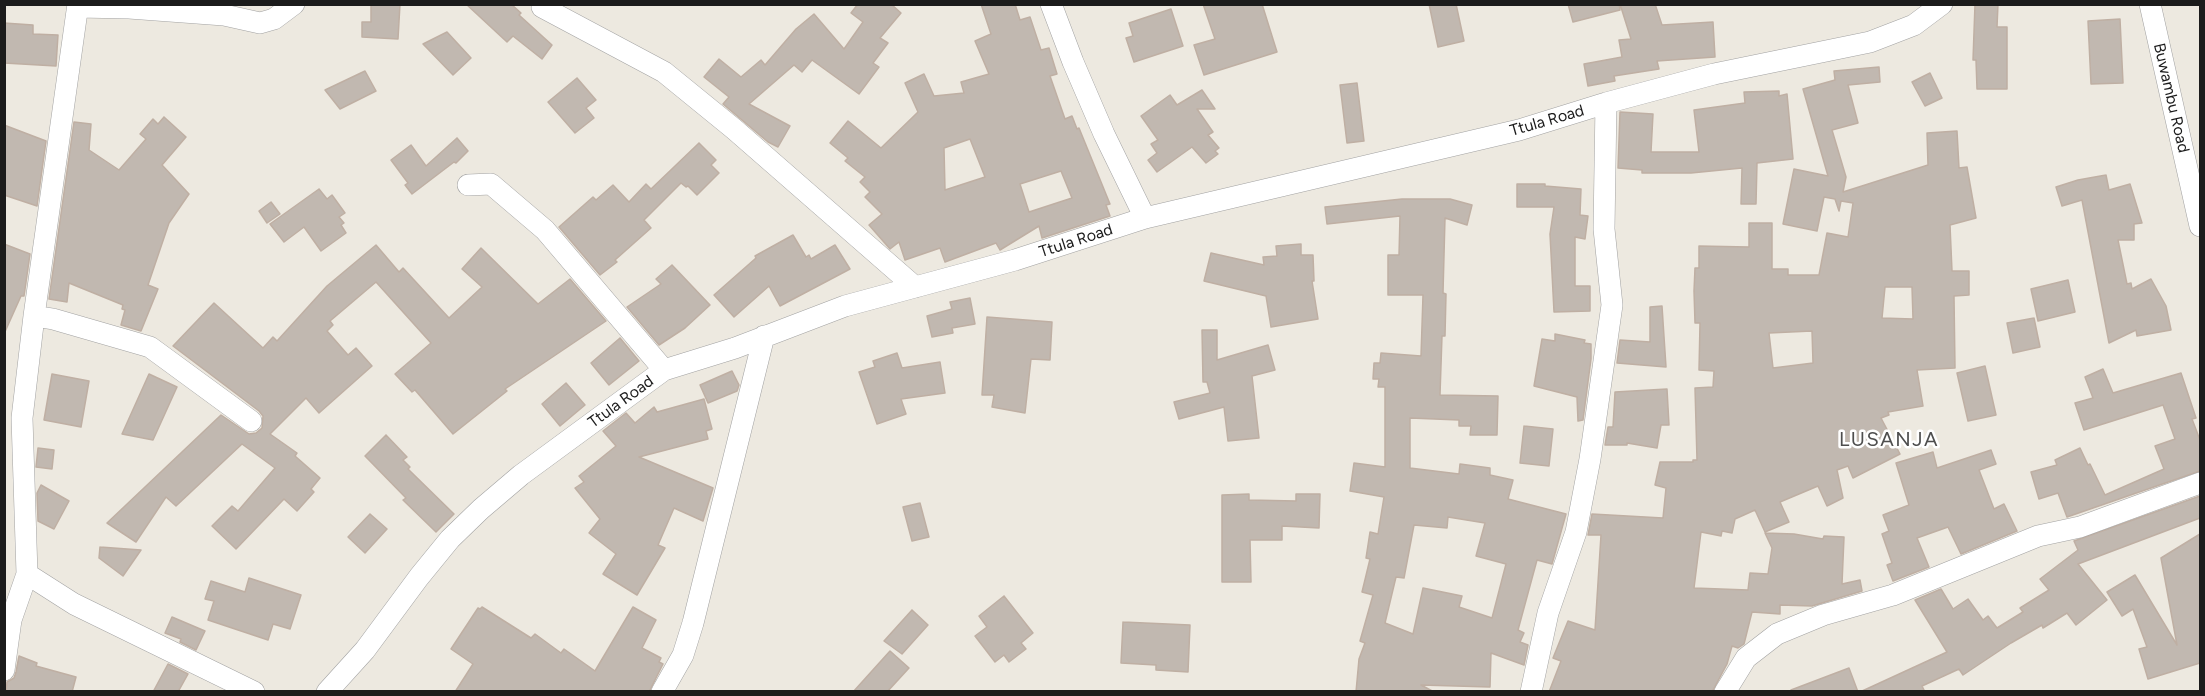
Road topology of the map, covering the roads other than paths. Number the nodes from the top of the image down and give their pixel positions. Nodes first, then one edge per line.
1 (294, 4) edge
2 (1051, 4) edge
3 (1942, 4) edge
4 (2150, 4) edge
5 (78, 6) edge
6 (542, 7) dead end
7 (1606, 103) junction
8 (468, 185) dead end
9 (1145, 218) junction
10 (2200, 226) edge
11 (915, 286) junction
12 (34, 316) junction
13 (764, 336) junction
14 (664, 370) junction
15 (13, 414) edge
16 (250, 421) dead end
17 (2200, 483) edge
18 (27, 574) junction
19 (4, 670) edge
20 (254, 692) edge
21 (327, 692) edge
22 (662, 692) edge
23 (1531, 692) edge
24 (1725, 692) edge

1 - 5 street
2 - 9 street
3 - 7 street, Ttula Road
4 - 10 street, Buwambu Road
5 - 12 street
6 - 11 street
7 - 9 street, Ttula Road
7 - 23 street
8 - 14 street
9 - 11 street, Ttula Road
11 - 13 street, Ttula Road
12 - 15 street
12 - 16 street
13 - 14 street, Ttula Road
13 - 22 street
14 - 21 street, Ttula Road
15 - 18 street
17 - 24 street
18 - 19 street
18 - 20 street

